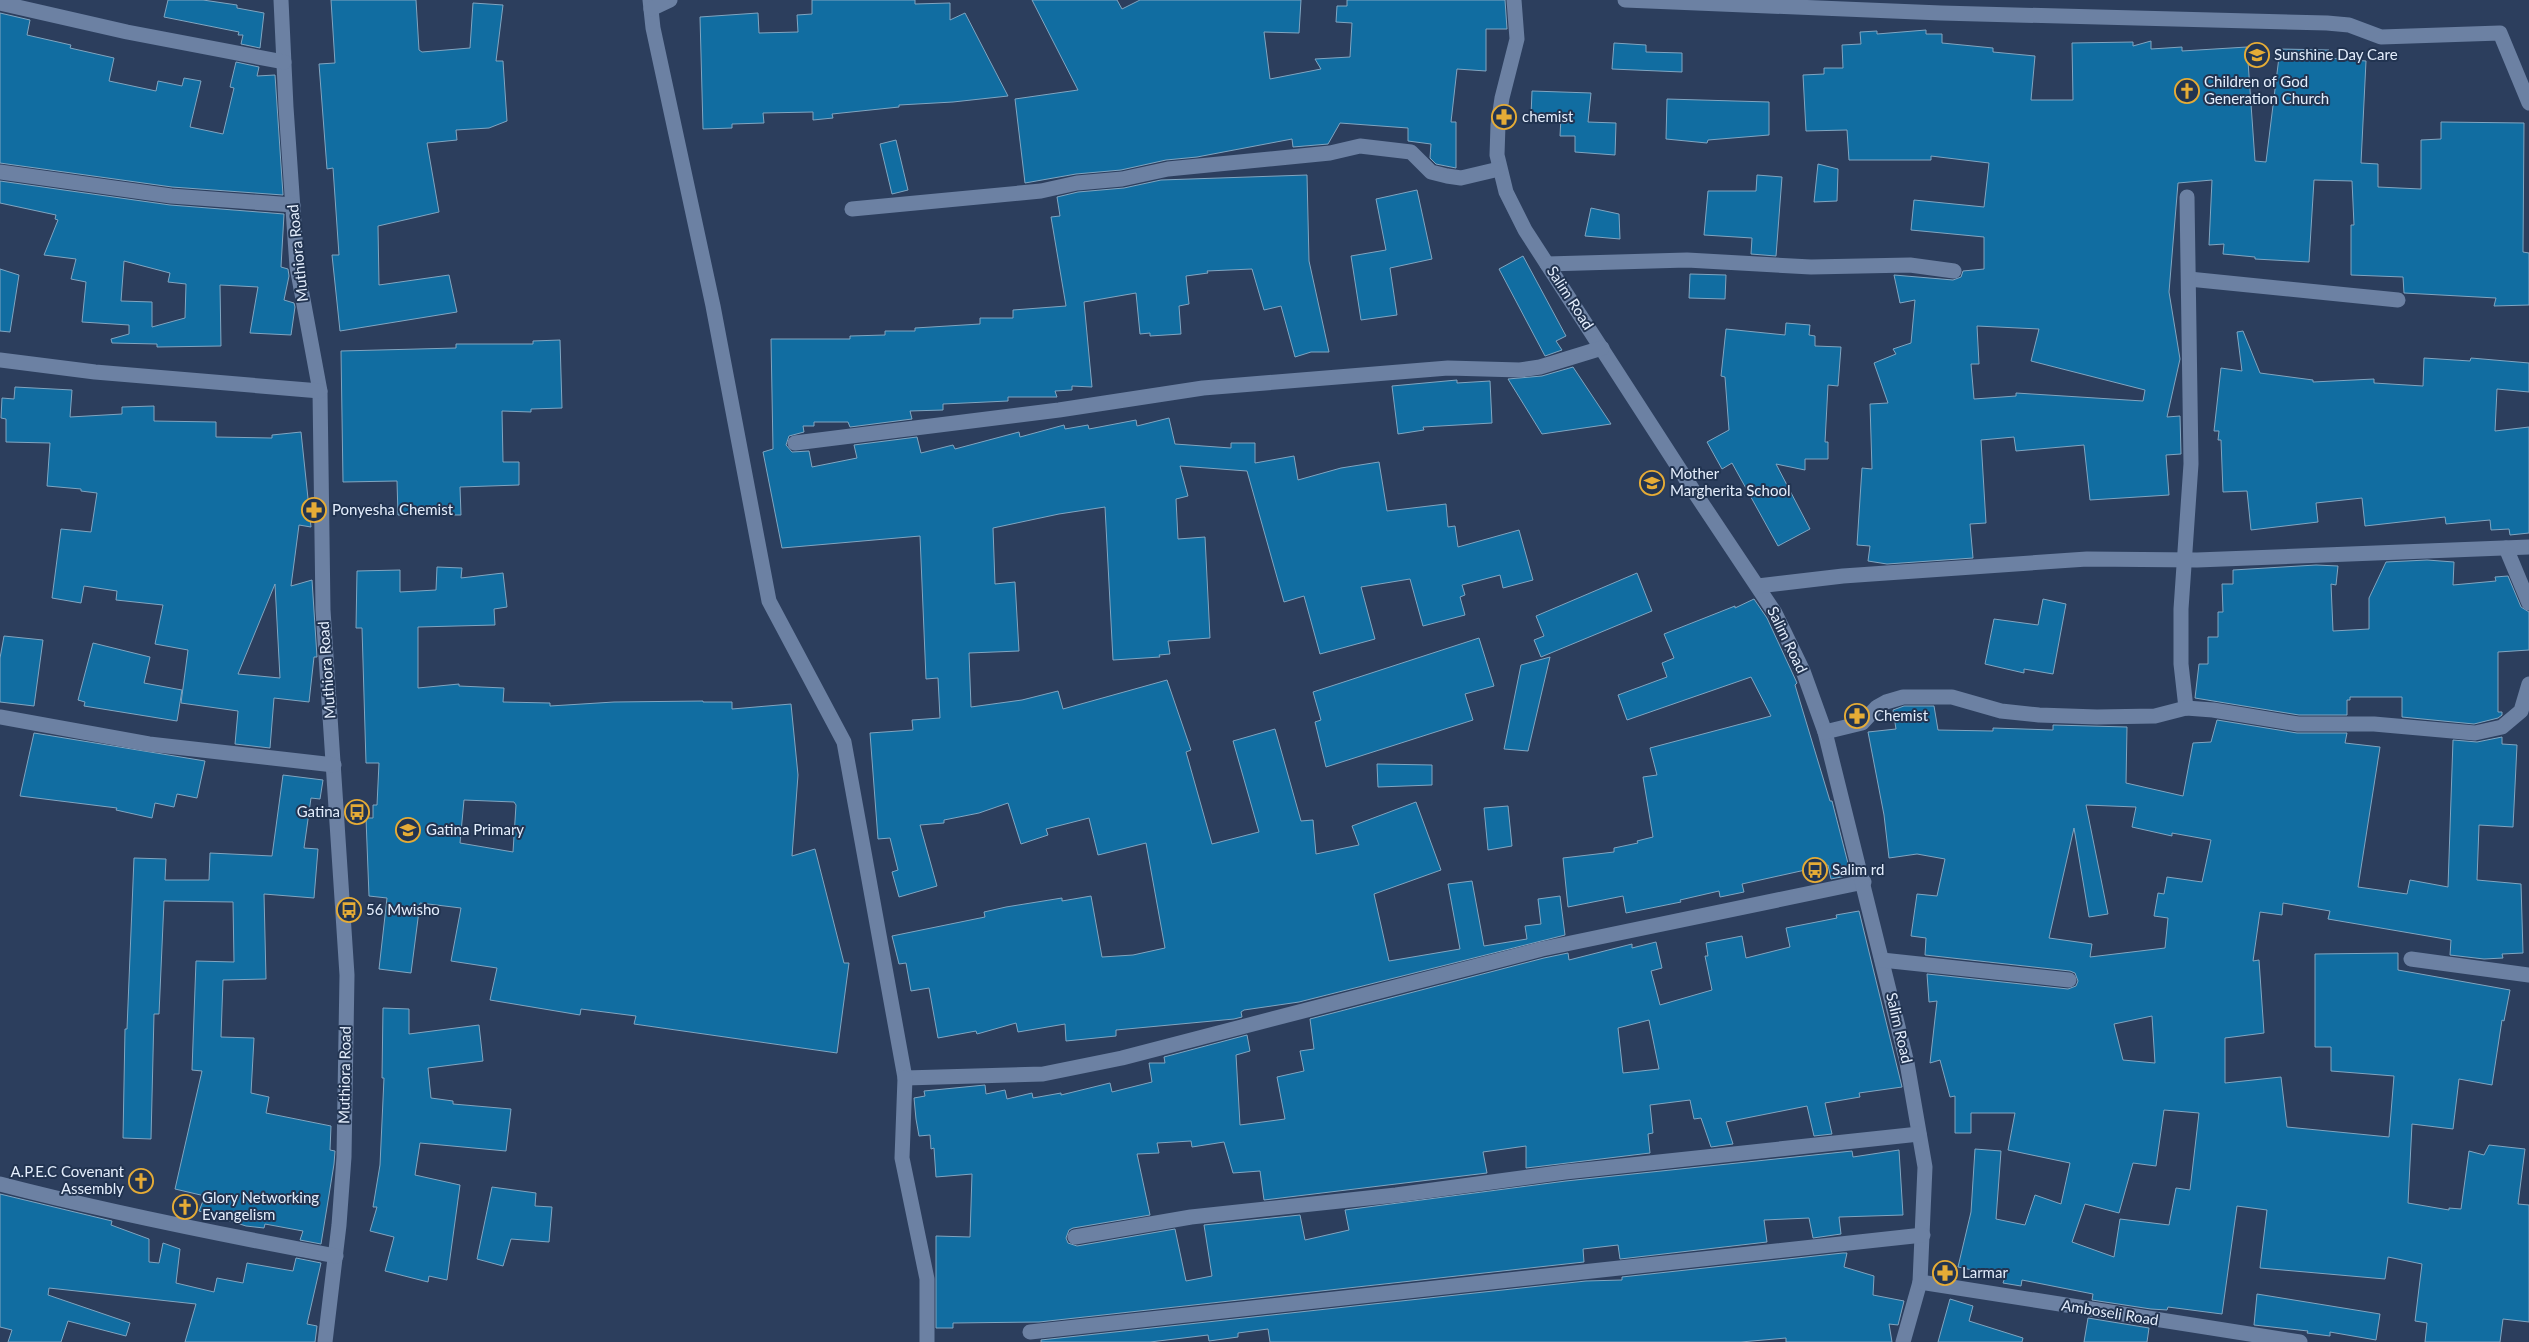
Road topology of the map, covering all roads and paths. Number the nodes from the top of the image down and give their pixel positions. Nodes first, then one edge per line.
1 (281, 0) edge
2 (670, 0) edge
3 (1514, 0) edge
4 (1625, 0) edge
5 (0, 2) edge
6 (651, 4) edge
7 (284, 62) junction
8 (2529, 103) edge
9 (1499, 168) junction
10 (0, 172) edge
11 (2187, 197) dead end
12 (292, 205) junction
13 (852, 209) dead end
14 (1547, 264) junction
15 (1954, 271) dead end
16 (2189, 279) junction
17 (2398, 300) dead end
18 (1602, 348) junction
19 (0, 360) edge
20 (320, 391) junction
21 (795, 443) dead end
22 (2529, 547) edge
23 (2506, 548) junction
24 (2184, 560) junction
25 (1758, 586) junction
26 (2529, 603) edge
27 (2529, 684) edge
28 (2186, 708) junction
29 (0, 717) edge
30 (1825, 732) junction
31 (334, 765) junction
32 (1864, 882) junction
33 (2411, 959) dead end
34 (1882, 960) junction
35 (2529, 975) edge
36 (2069, 980) dead end
37 (905, 1078) junction
38 (1919, 1134) junction
39 (0, 1184) edge
40 (1923, 1235) junction
41 (1075, 1237) dead end
42 (336, 1256) junction
43 (1920, 1282) junction
44 (1030, 1332) dead end
45 (325, 1342) edge
46 (927, 1342) edge
47 (1903, 1342) edge
48 (2300, 1342) edge

1 - 7 street, Muthiora Road
2 - 6 street
3 - 9 street, Salim Road
4 - 8 street
5 - 7 street
6 - 37 street
7 - 12 street, Muthiora Road
9 - 13 street
9 - 14 street, Salim Road
10 - 12 street
11 - 16 street
12 - 20 street, Muthiora Road
14 - 15 street
14 - 18 street, Salim Road
16 - 17 street
16 - 24 street
18 - 21 street
18 - 25 street, Salim Road
19 - 20 street
20 - 31 street, Muthiora Road
22 - 23 street
23 - 24 street
23 - 26 street
24 - 25 street
24 - 28 street
25 - 30 street, Salim Road
27 - 28 street
28 - 30 street
29 - 31 street
30 - 32 street, Salim Road
31 - 42 street, Muthiora Road
32 - 34 street, Salim Road
32 - 37 street
33 - 35 street
34 - 36 street
34 - 38 street, Salim Road
37 - 46 street
38 - 40 street, Salim Road
38 - 41 street
39 - 42 street
40 - 43 street, Salim Road
40 - 44 street
42 - 45 street, Muthiora Road
43 - 47 street, Salim Road
43 - 48 street, Amboseli Road

